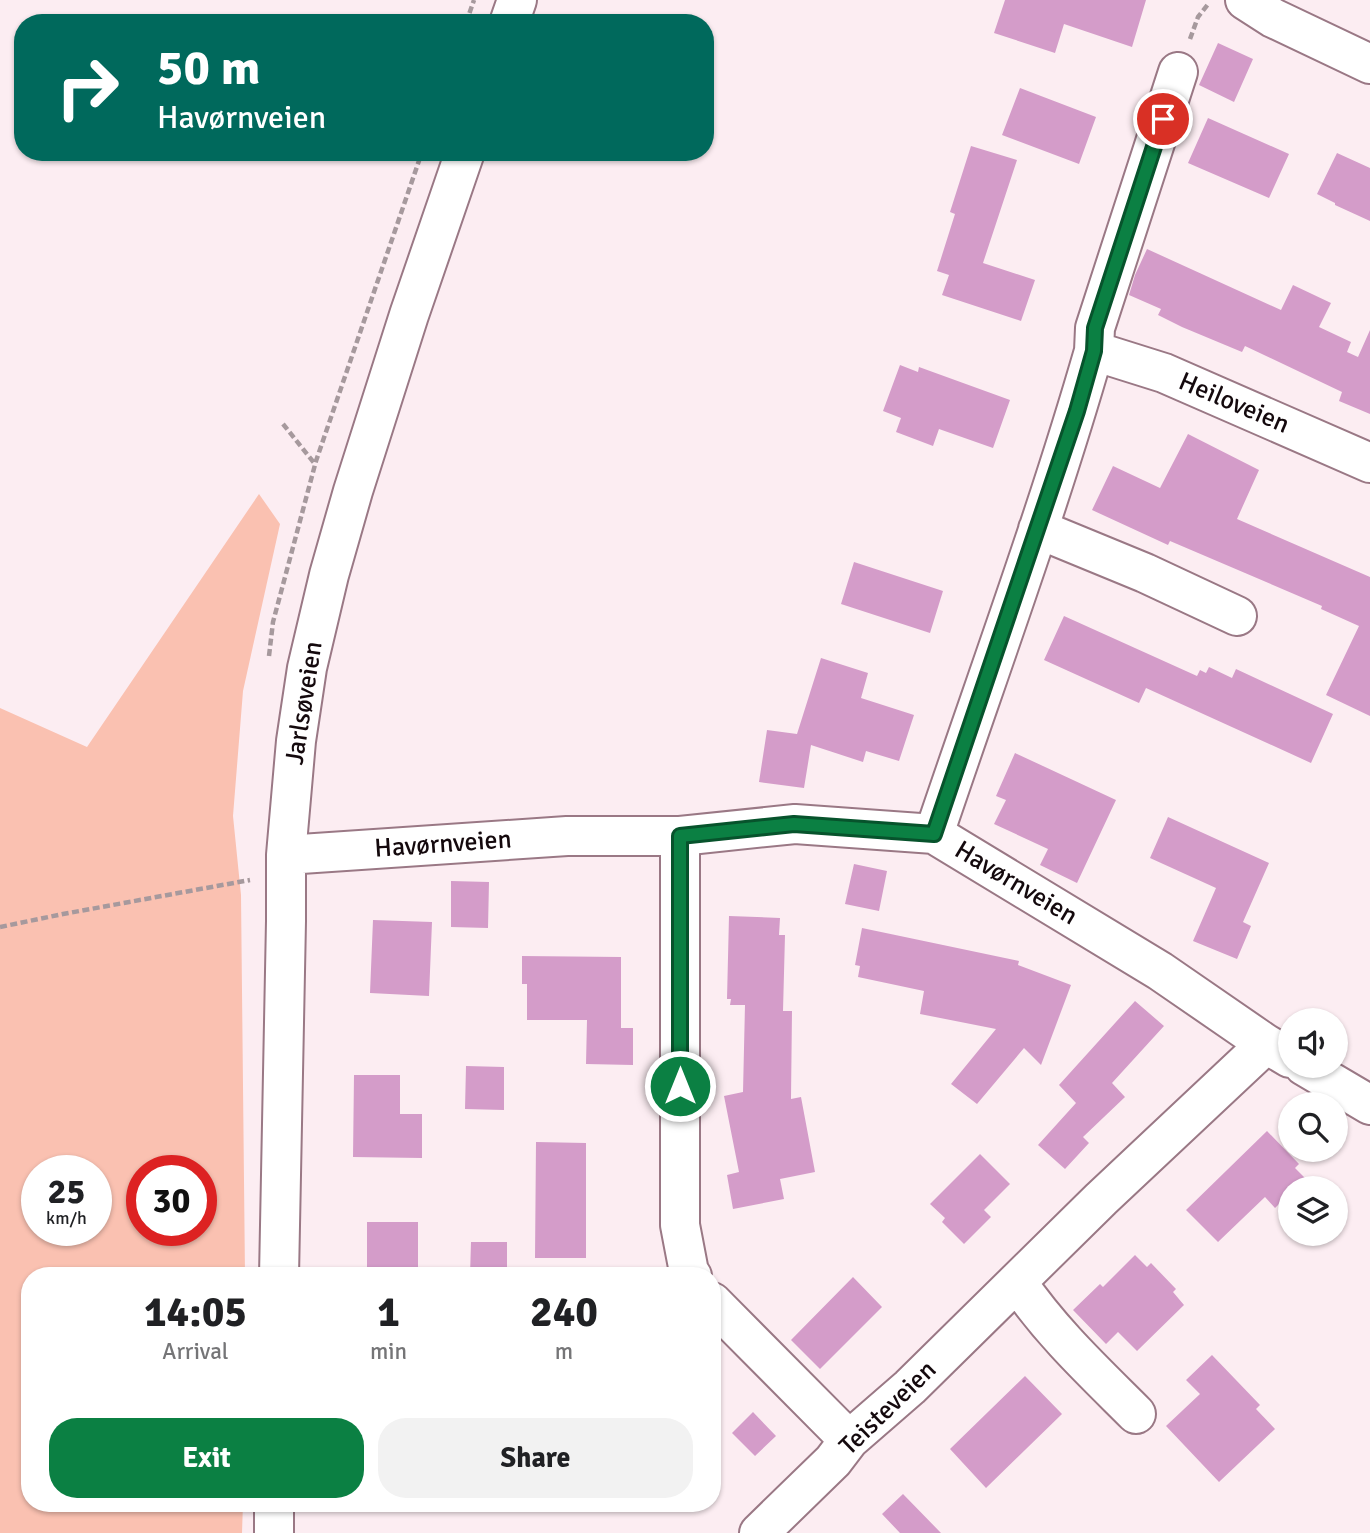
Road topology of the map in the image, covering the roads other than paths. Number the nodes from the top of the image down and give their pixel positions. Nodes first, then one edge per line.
1 (1245, 0) edge
2 (1370, 64) edge
3 (1178, 72) dead end
4 (462, 161) edge
5 (1094, 351) junction
6 (1370, 463) edge
7 (1038, 529) junction
8 (1237, 616) dead end
9 (934, 834) junction
10 (680, 836) junction
11 (286, 855) junction
12 (1278, 1051) edge
13 (1324, 1078) edge
14 (1370, 1105) edge
15 (279, 1267) edge
16 (688, 1267) edge
17 (1017, 1282) junction
18 (721, 1312) edge
19 (1136, 1414) dead end
20 (849, 1440) junction
21 (274, 1512) edge
22 (274, 1533) edge
23 (760, 1533) edge

1 - 2 street
3 - 5 street
4 - 11 street, Jarlsøveien
5 - 6 street, Heiloveien
5 - 7 street
7 - 8 street
7 - 9 street
9 - 10 street, Havørnveien
9 - 12 street, Havørnveien
10 - 11 street, Havørnveien
10 - 16 street
11 - 15 street, Jarlsøveien
12 - 17 street, Teisteveien
13 - 14 street
17 - 19 street
17 - 20 street, Teisteveien
18 - 20 street
20 - 23 street, Teisteveien
21 - 22 street

